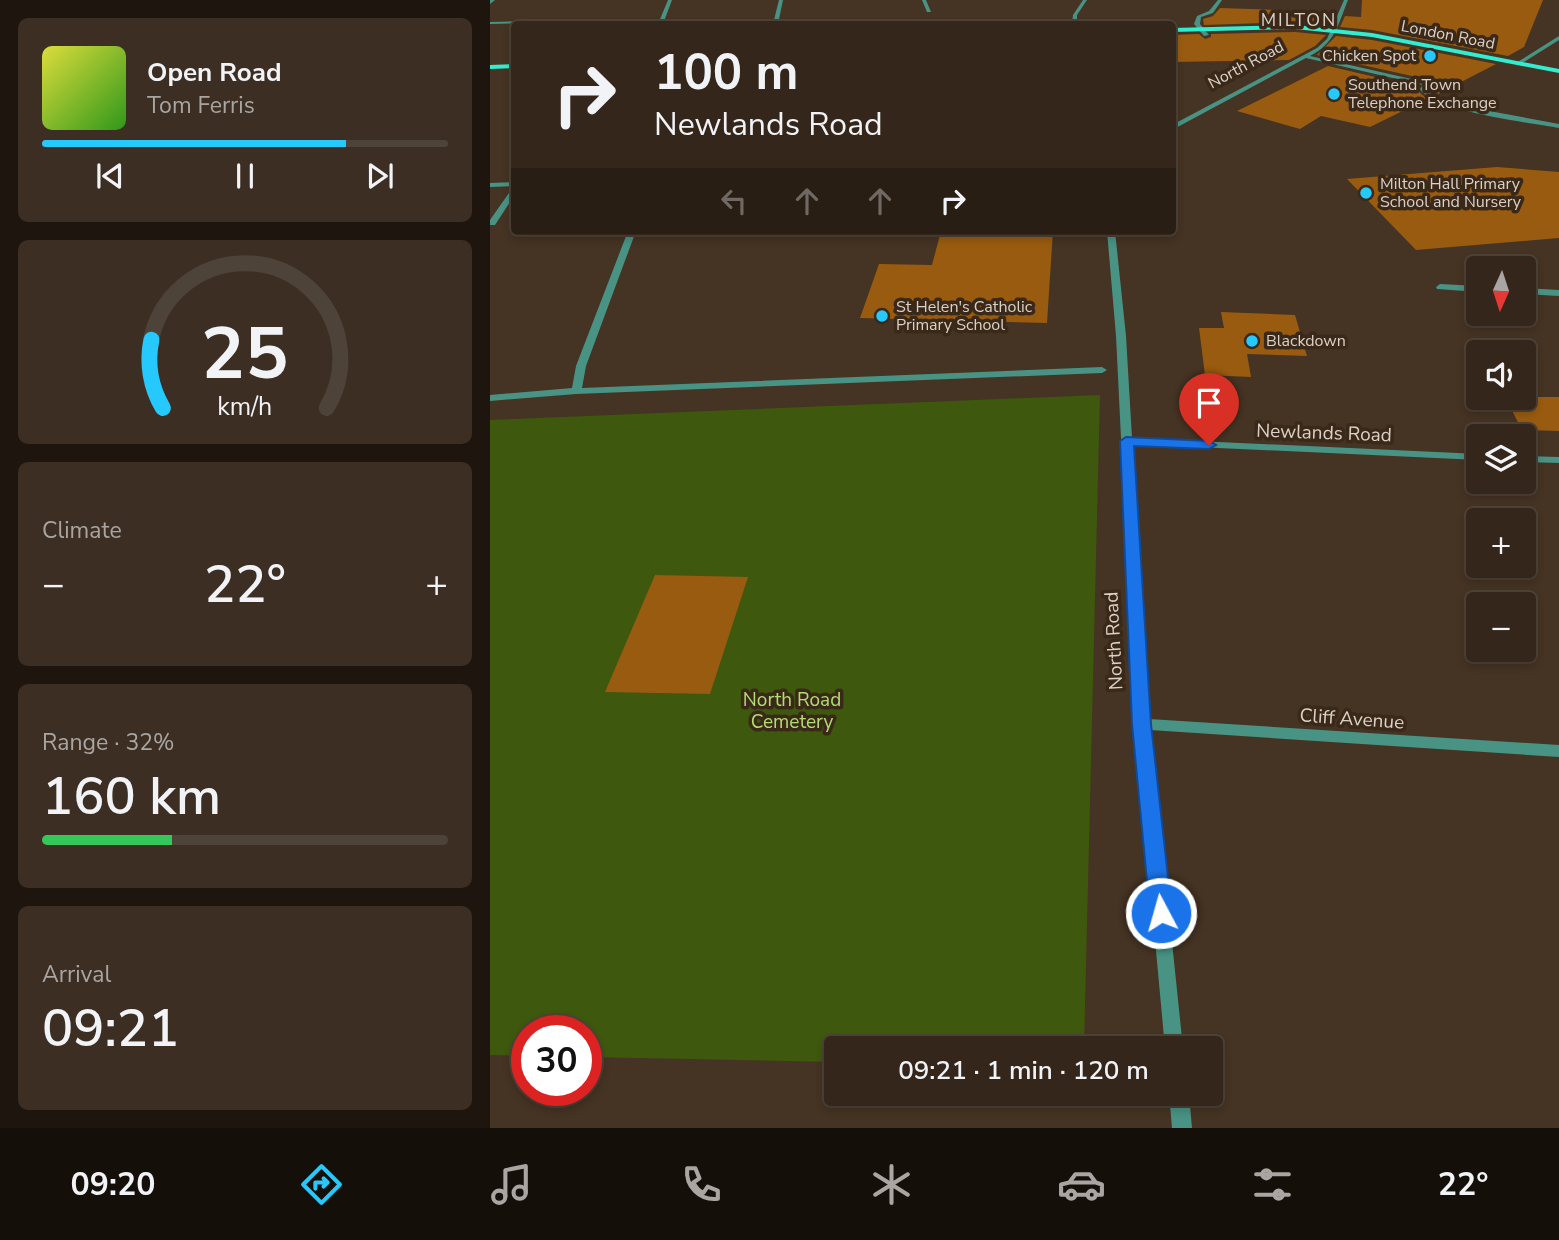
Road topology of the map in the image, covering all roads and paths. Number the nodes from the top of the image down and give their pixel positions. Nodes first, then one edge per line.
1 (670, 0) edge
2 (781, 0) edge
3 (924, 0) edge
4 (1085, 0) edge
5 (1220, 0) edge
6 (1346, 0) edge
7 (929, 11) dead end
8 (661, 21) edge
9 (776, 21) edge
10 (1074, 21) edge
11 (511, 22) edge
12 (490, 23) edge
13 (1176, 30) edge
14 (1331, 31) junction
15 (1204, 32) junction
16 (1176, 36) edge
17 (1559, 38) edge
18 (1307, 57) junction
19 (490, 60) edge
20 (511, 61) edge
21 (1519, 63) junction
22 (511, 66) edge
23 (490, 67) edge
24 (1559, 71) edge
25 (1176, 126) edge
26 (1559, 126) edge
27 (511, 184) edge
28 (490, 185) edge
29 (511, 196) edge
30 (503, 208) junction
31 (511, 208) edge
32 (492, 223) dead end
33 (630, 235) edge
34 (1111, 235) edge
35 (1440, 286) dead end
36 (1466, 288) edge
37 (1536, 292) edge
38 (1559, 293) edge
39 (1102, 370) dead end
40 (576, 391) junction
41 (490, 398) edge
42 (1126, 441) junction
43 (1466, 456) edge
44 (1536, 459) edge
45 (1559, 460) edge
46 (1142, 724) junction
47 (1559, 751) edge
48 (1173, 1036) edge
49 (1180, 1106) edge
50 (1182, 1128) edge

1 - 8 street
2 - 9 street
3 - 7 street
4 - 10 street
5 - 15 lane
6 - 14 street, North Road
11 - 12 street
13 - 15 main road, London Road
14 - 15 main road, London Road
14 - 18 street, North Road
14 - 21 main road, London Road
15 - 16 main road, London Road
17 - 21 street
18 - 25 street, North Road
18 - 26 street
19 - 20 main road
21 - 24 main road, London Road
22 - 23 main road
27 - 28 street
29 - 30 street
30 - 31 street
30 - 32 street
33 - 40 lane
34 - 42 street, North Road
35 - 36 street
37 - 38 street
39 - 40 street
40 - 41 street
42 - 43 street, Newlands Road
42 - 46 street, North Road
44 - 45 street
46 - 47 street, Cliff Avenue
46 - 48 street, North Road
49 - 50 street

